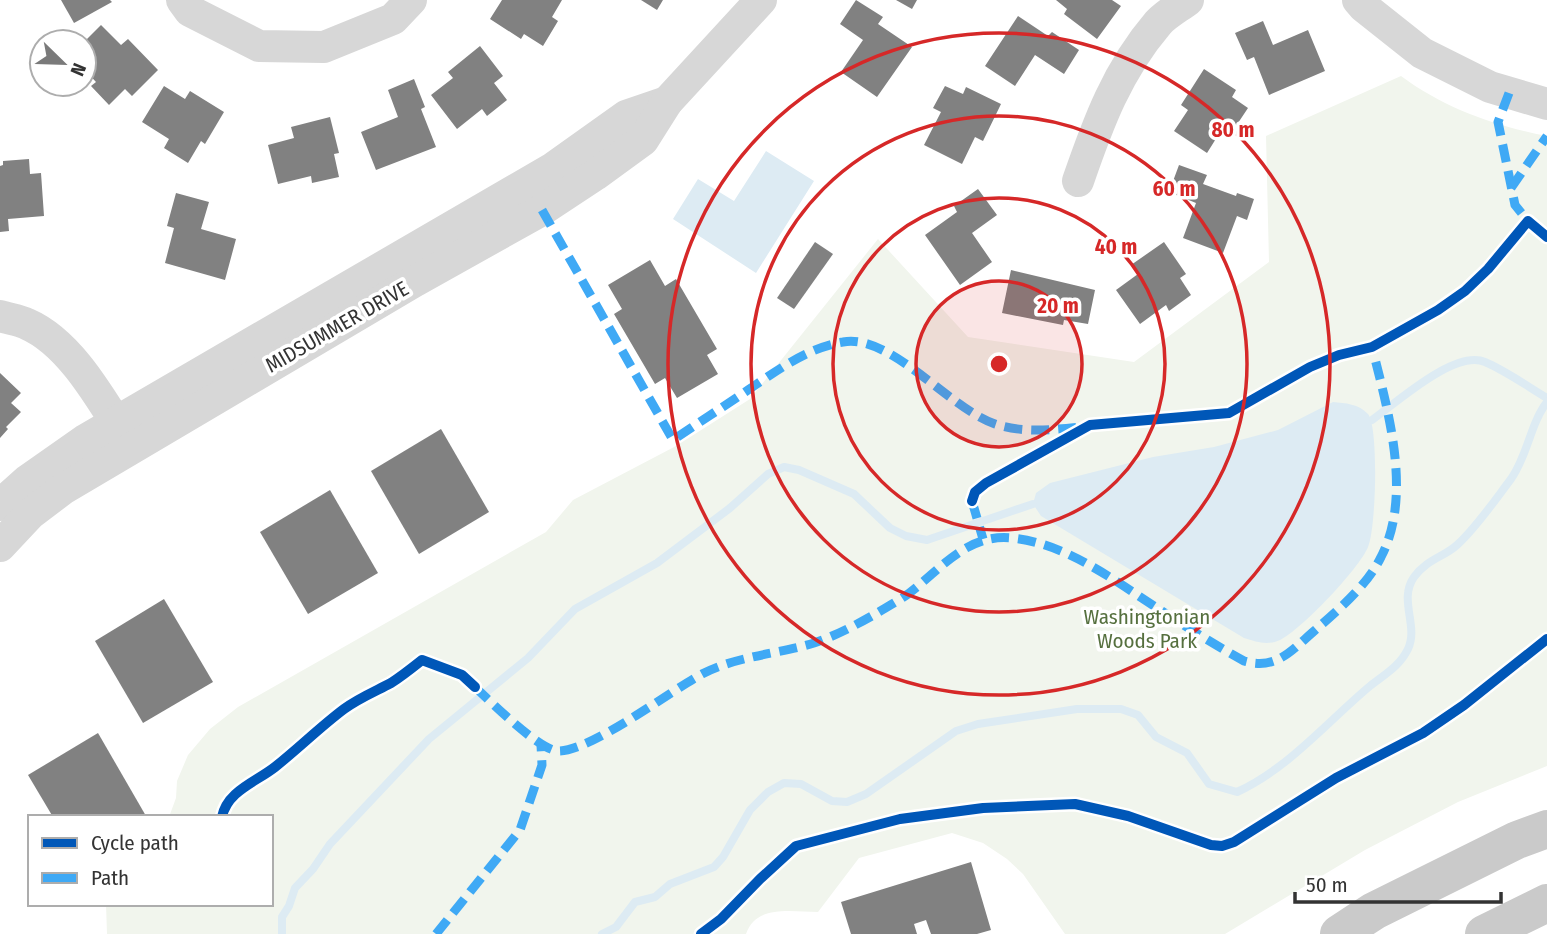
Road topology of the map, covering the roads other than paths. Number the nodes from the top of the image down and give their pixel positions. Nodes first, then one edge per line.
1 (182, 0) edge
2 (411, 0) edge
3 (761, 0) edge
4 (1188, 0) edge
5 (1358, 0) edge
6 (1547, 104) edge
7 (1078, 181) dead end
8 (0, 316) edge
9 (124, 435) junction
10 (0, 505) edge
11 (0, 545) edge
12 (1547, 829) edge
13 (1547, 904) edge
14 (1339, 934) edge
15 (1484, 934) edge

1 - 2 street
3 - 9 street, MIDSUMMER DRIVE
4 - 7 street
5 - 6 street
8 - 9 street
9 - 10 street, MIDSUMMER DRIVE
9 - 11 street, MIDSUMMER DRIVE
12 - 14 main road
13 - 15 main road

